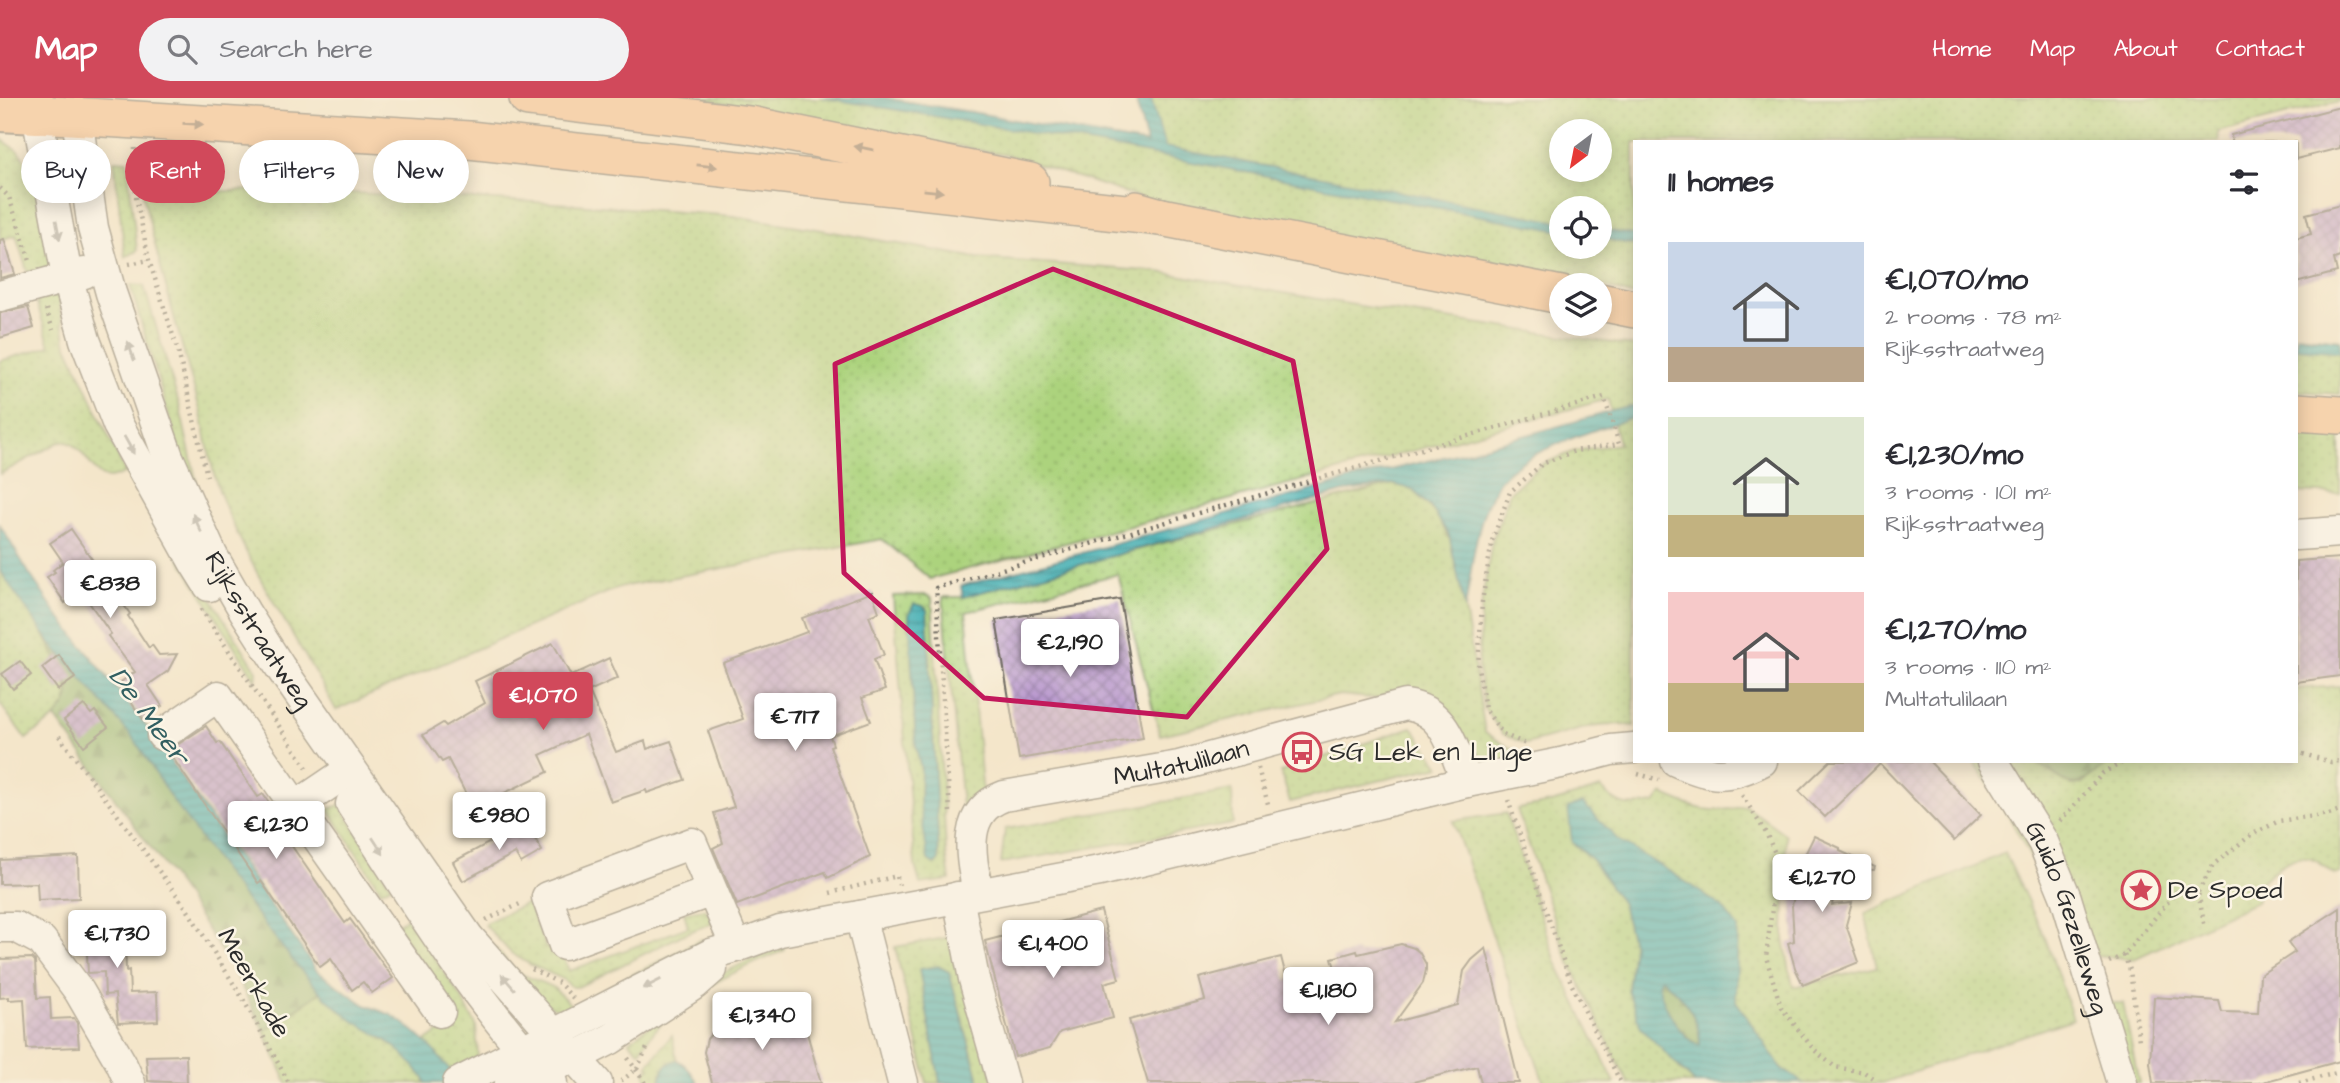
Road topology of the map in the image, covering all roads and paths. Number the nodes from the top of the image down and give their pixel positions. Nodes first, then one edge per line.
1 (528, 98) edge
2 (36, 106) edge
3 (77, 108) edge
4 (0, 112) edge
5 (137, 121) junction
6 (0, 188) edge
7 (1161, 217) junction
8 (104, 269) junction
9 (67, 276) junction
10 (37, 284) junction
11 (1549, 293) edge
12 (0, 296) edge
13 (1612, 304) edge
14 (1633, 309) edge
15 (2298, 412) edge
16 (2340, 415) edge
17 (208, 481) dead end
18 (2340, 532) edge
19 (2298, 535) edge
20 (162, 735) dead end
21 (59, 736) dead end
22 (1252, 746) junction
23 (1633, 748) edge
24 (2298, 753) edge
25 (2340, 761) edge
26 (1680, 763) edge
27 (1758, 763) edge
28 (1994, 763) edge
29 (2121, 763) edge
30 (1540, 767) junction
31 (1729, 773) junction
32 (343, 774) junction
33 (1467, 782) junction
34 (1508, 800) dead end
35 (295, 807) junction
36 (2340, 810) edge
37 (951, 822) dead end
38 (1275, 828) junction
39 (2043, 842) junction
40 (712, 891) junction
41 (2198, 892) junction
42 (968, 895) junction
43 (547, 897) junction
44 (860, 916) junction
45 (479, 924) dead end
46 (0, 927) edge
47 (2205, 928) dead end
48 (736, 947) junction
49 (440, 1012) dead end
50 (552, 1034) junction
51 (2139, 1045) dead end
52 (575, 1058) junction
53 (539, 1067) edge
54 (2340, 1072) edge
55 (461, 1082) edge
56 (130, 1083) edge
57 (289, 1083) edge
58 (510, 1083) edge
59 (597, 1083) edge
60 (617, 1083) edge
61 (645, 1083) edge
62 (903, 1083) edge
63 (1003, 1083) edge
64 (1621, 1083) edge
65 (1875, 1083) edge
66 (2122, 1083) edge
67 (2299, 1083) edge

7 -> 1 main road
2 - 3 main road
2 - 4 highway
2 -> 9 street, Rijksstraatweg
3 - 5 main road
3 - 8 street, Rijksstraatweg
5 -> 7 main road
5 - 17 path
6 - 10 path
7 - 11 main road
8 - 9 street
32 -> 8 street, Rijksstraatweg
9 - 10 street
9 -> 32 street, Rijksstraatweg
10 - 12 street
13 - 14 main road
15 - 16 main road
18 - 19 street
20 - 35 street
21 - 57 path, Meerkade
22 - 33 street, Multatulilaan
22 - 38 path
22 - 42 street, Multatulilaan
23 - 30 street
24 - 25 path
26 - 31 street
27 - 31 street
28 - 39 street, Guido Gezelleweg
29 - 39 path
30 - 33 street
30 - 37 path
31 - 65 path
32 - 35 street
50 -> 32 street, Rijksstraatweg
32 -> 53 street, Rijksstraatweg
33 - 38 street
34 - 64 path
35 - 49 street
36 - 41 path
38 - 42 street
39 - 66 street, Guido Gezelleweg
40 - 43 street
40 - 43 street
40 - 48 street
41 - 47 path
41 - 51 path
42 - 44 street
42 - 63 street, Multatulilaan
43 - 45 path
44 - 48 street
44 - 62 street
46 - 56 street
48 -> 50 street
48 - 52 street
50 - 52 street, Rijksstraatweg
50 - 53 street
52 - 53 street
52 - 59 street, Rijksstraatweg
53 - 55 street
53 - 58 street
54 - 67 path
60 - 61 path

